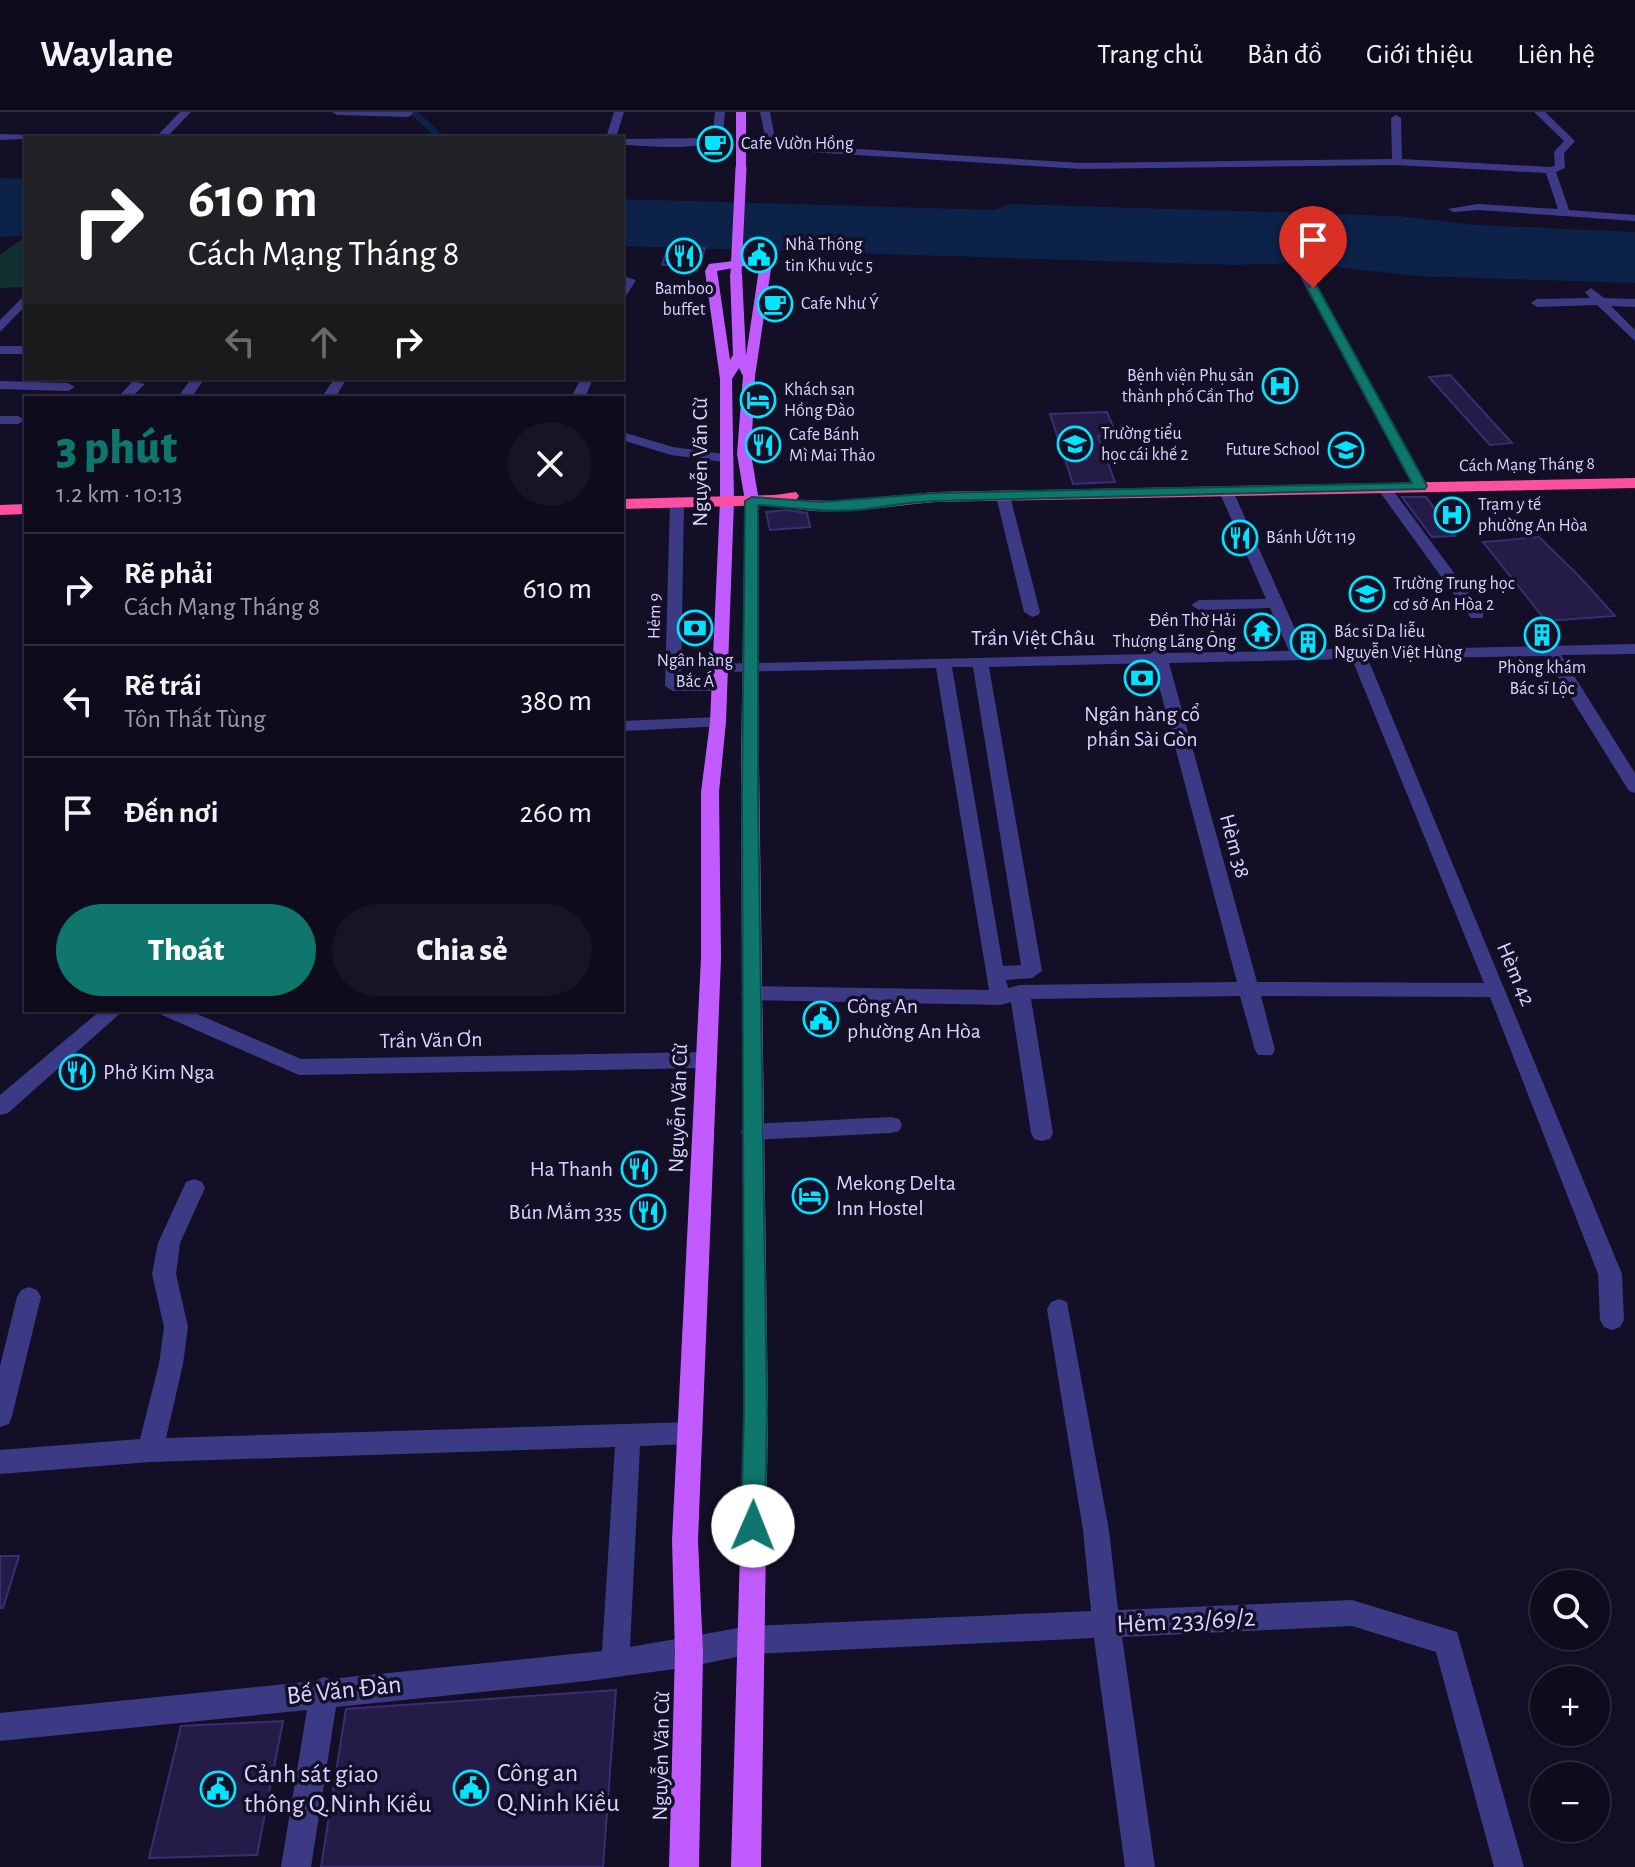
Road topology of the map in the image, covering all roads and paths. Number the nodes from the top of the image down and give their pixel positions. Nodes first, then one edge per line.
1 (186, 112) edge
2 (337, 112) edge
3 (360, 112) edge
4 (619, 112) edge
5 (720, 112) edge
6 (741, 112) edge
7 (765, 112) edge
8 (1539, 112) edge
9 (408, 114) dead end
10 (1396, 118) dead end
11 (162, 136) edge
12 (612, 136) edge
13 (0, 137) edge
14 (24, 138) edge
15 (624, 142) edge
16 (1397, 162) junction
17 (1550, 170) junction
18 (1453, 209) dead end
19 (1564, 212) junction
20 (1635, 218) edge
21 (1300, 265) dead end
22 (630, 280) dead end
23 (624, 290) edge
24 (1597, 298) junction
25 (24, 300) edge
26 (1537, 303) dead end
27 (1635, 303) edge
28 (24, 319) edge
29 (4, 323) edge
30 (1635, 337) edge
31 (0, 350) edge
32 (24, 350) edge
33 (739, 355) junction
34 (749, 376) junction
35 (726, 379) junction
36 (138, 384) dead end
37 (0, 385) edge
38 (61, 396) edge
39 (126, 396) edge
40 (0, 420) edge
41 (18, 420) dead end
42 (624, 437) edge
43 (724, 458) junction
44 (1635, 483) edge
45 (1420, 486) junction
46 (1384, 488) junction
47 (1226, 491) junction
48 (1003, 496) junction
49 (624, 501) edge
50 (677, 501) junction
51 (727, 501) junction
52 (752, 501) junction
53 (24, 509) edge
54 (0, 510) edge
55 (1275, 603) junction
56 (1199, 605) dead end
57 (1032, 612) dead end
58 (1477, 615) dead end
59 (1549, 649) junction
60 (1635, 649) edge
61 (1357, 652) junction
62 (1298, 654) junction
63 (1160, 656) junction
64 (943, 661) junction
65 (980, 661) junction
66 (750, 666) junction
67 (720, 676) junction
68 (718, 722) junction
69 (624, 726) edge
70 (1635, 787) edge
71 (994, 974) junction
72 (1248, 989) junction
73 (1497, 990) junction
74 (751, 993) junction
75 (1011, 995) junction
76 (112, 1012) edge
77 (174, 1012) edge
78 (1265, 1050) dead end
79 (705, 1060) junction
80 (0, 1107) edge
81 (891, 1125) dead end
82 (752, 1132) junction
83 (1042, 1133) dead end
84 (194, 1188) dead end
85 (29, 1297) dead end
86 (1059, 1309) dead end
87 (1612, 1320) dead end
88 (0, 1416) edge
89 (690, 1433) junction
90 (628, 1435) junction
91 (150, 1450) junction
92 (0, 1462) edge
93 (1106, 1624) junction
94 (750, 1640) junction
95 (689, 1653) junction
96 (615, 1663) junction
97 (324, 1691) junction
98 (0, 1727) edge
99 (296, 1867) edge
100 (684, 1867) edge
101 (746, 1867) edge
102 (1140, 1867) edge
103 (1509, 1867) edge

1 - 11 street
2 - 3 street
3 - 9 street
4 - 12 street
5 - 15 street
6 - 33 main road, Nguyễn Văn Cừ, bridge
7 - 16 street
8 - 17 street
10 - 16 street
13 - 14 street
16 - 17 street
17 - 19 street
18 - 19 street
19 - 20 street
21 - 45 street
22 - 23 street
24 - 26 street
24 - 27 street
24 - 30 street
25 - 29 street
28 - 29 street
31 - 32 street
33 - 34 main road, Nguyễn Văn Cừ
33 - 35 main road, Nguyễn Văn Cừ
34 - 35 main road
34 - 52 main road, Nguyễn Văn Cừ
35 - 43 main road, Nguyễn Văn Cừ
36 - 39 street
37 - 38 street
40 - 41 street
42 - 43 street
43 - 51 main road, Nguyễn Văn Cừ
44 - 45 highway, Cách Mạng Tháng 8
45 - 46 highway, Cách Mạng Tháng 8
46 - 47 highway, Cách Mạng Tháng 8
46 - 58 street
47 - 48 highway, Cách Mạng Tháng 8
47 - 55 street
48 - 52 highway, Cách Mạng Tháng 8
48 - 57 street
49 - 50 highway, Cách Mạng Tháng 8
50 - 51 highway, Cách Mạng Tháng 8
50 - 67 street, Hẻm 9
51 - 52 highway, Cách Mạng Tháng 8
51 - 67 main road, Nguyễn Văn Cừ
52 - 66 main road, Nguyễn Văn Cừ
53 - 54 highway
55 - 56 street
55 - 62 street
59 - 60 street, Trần Việt Châu
59 - 61 street, Trần Việt Châu
59 - 70 street
61 - 62 street, Trần Việt Châu
61 - 73 street, Hèm 42
62 - 63 street, Trần Việt Châu
63 - 65 street, Trần Việt Châu
63 - 72 street, Hèm 38
64 - 65 street, Trần Việt Châu
64 - 66 street, Trần Việt Châu
64 - 71 street
65 - 71 street
66 - 67 street, Trần Việt Châu
66 - 74 main road, Nguyễn Văn Cừ
67 - 68 main road, Nguyễn Văn Cừ
68 - 69 street
68 - 79 main road, Nguyễn Văn Cừ
71 - 75 street
72 - 73 street
72 - 75 street
72 - 78 street, Hèm 38
73 - 87 street, Hèm 42
74 - 75 street
74 - 82 main road, Nguyễn Văn Cừ
75 - 83 street
76 - 80 street
77 - 79 street, Trần Văn Ơn
79 - 89 main road, Nguyễn Văn Cừ
81 - 82 street
82 - 94 main road, Nguyễn Văn Cừ
84 - 91 street
85 - 88 street
86 - 93 street
89 - 90 street
89 - 95 main road, Nguyễn Văn Cừ
90 - 91 street
90 - 96 street
91 - 92 street
93 - 94 street, Hẻm 233/69/2
93 - 102 street
93 - 103 street, Hẻm 233/69/2
94 - 95 street, Hẻm 233/69/2
94 - 101 main road, Nguyễn Văn Cừ
95 - 96 street, Bế Văn Đàn
95 - 100 main road, Nguyễn Văn Cừ
96 - 97 street, Bế Văn Đàn
97 - 98 street, Bế Văn Đàn
97 - 99 street

